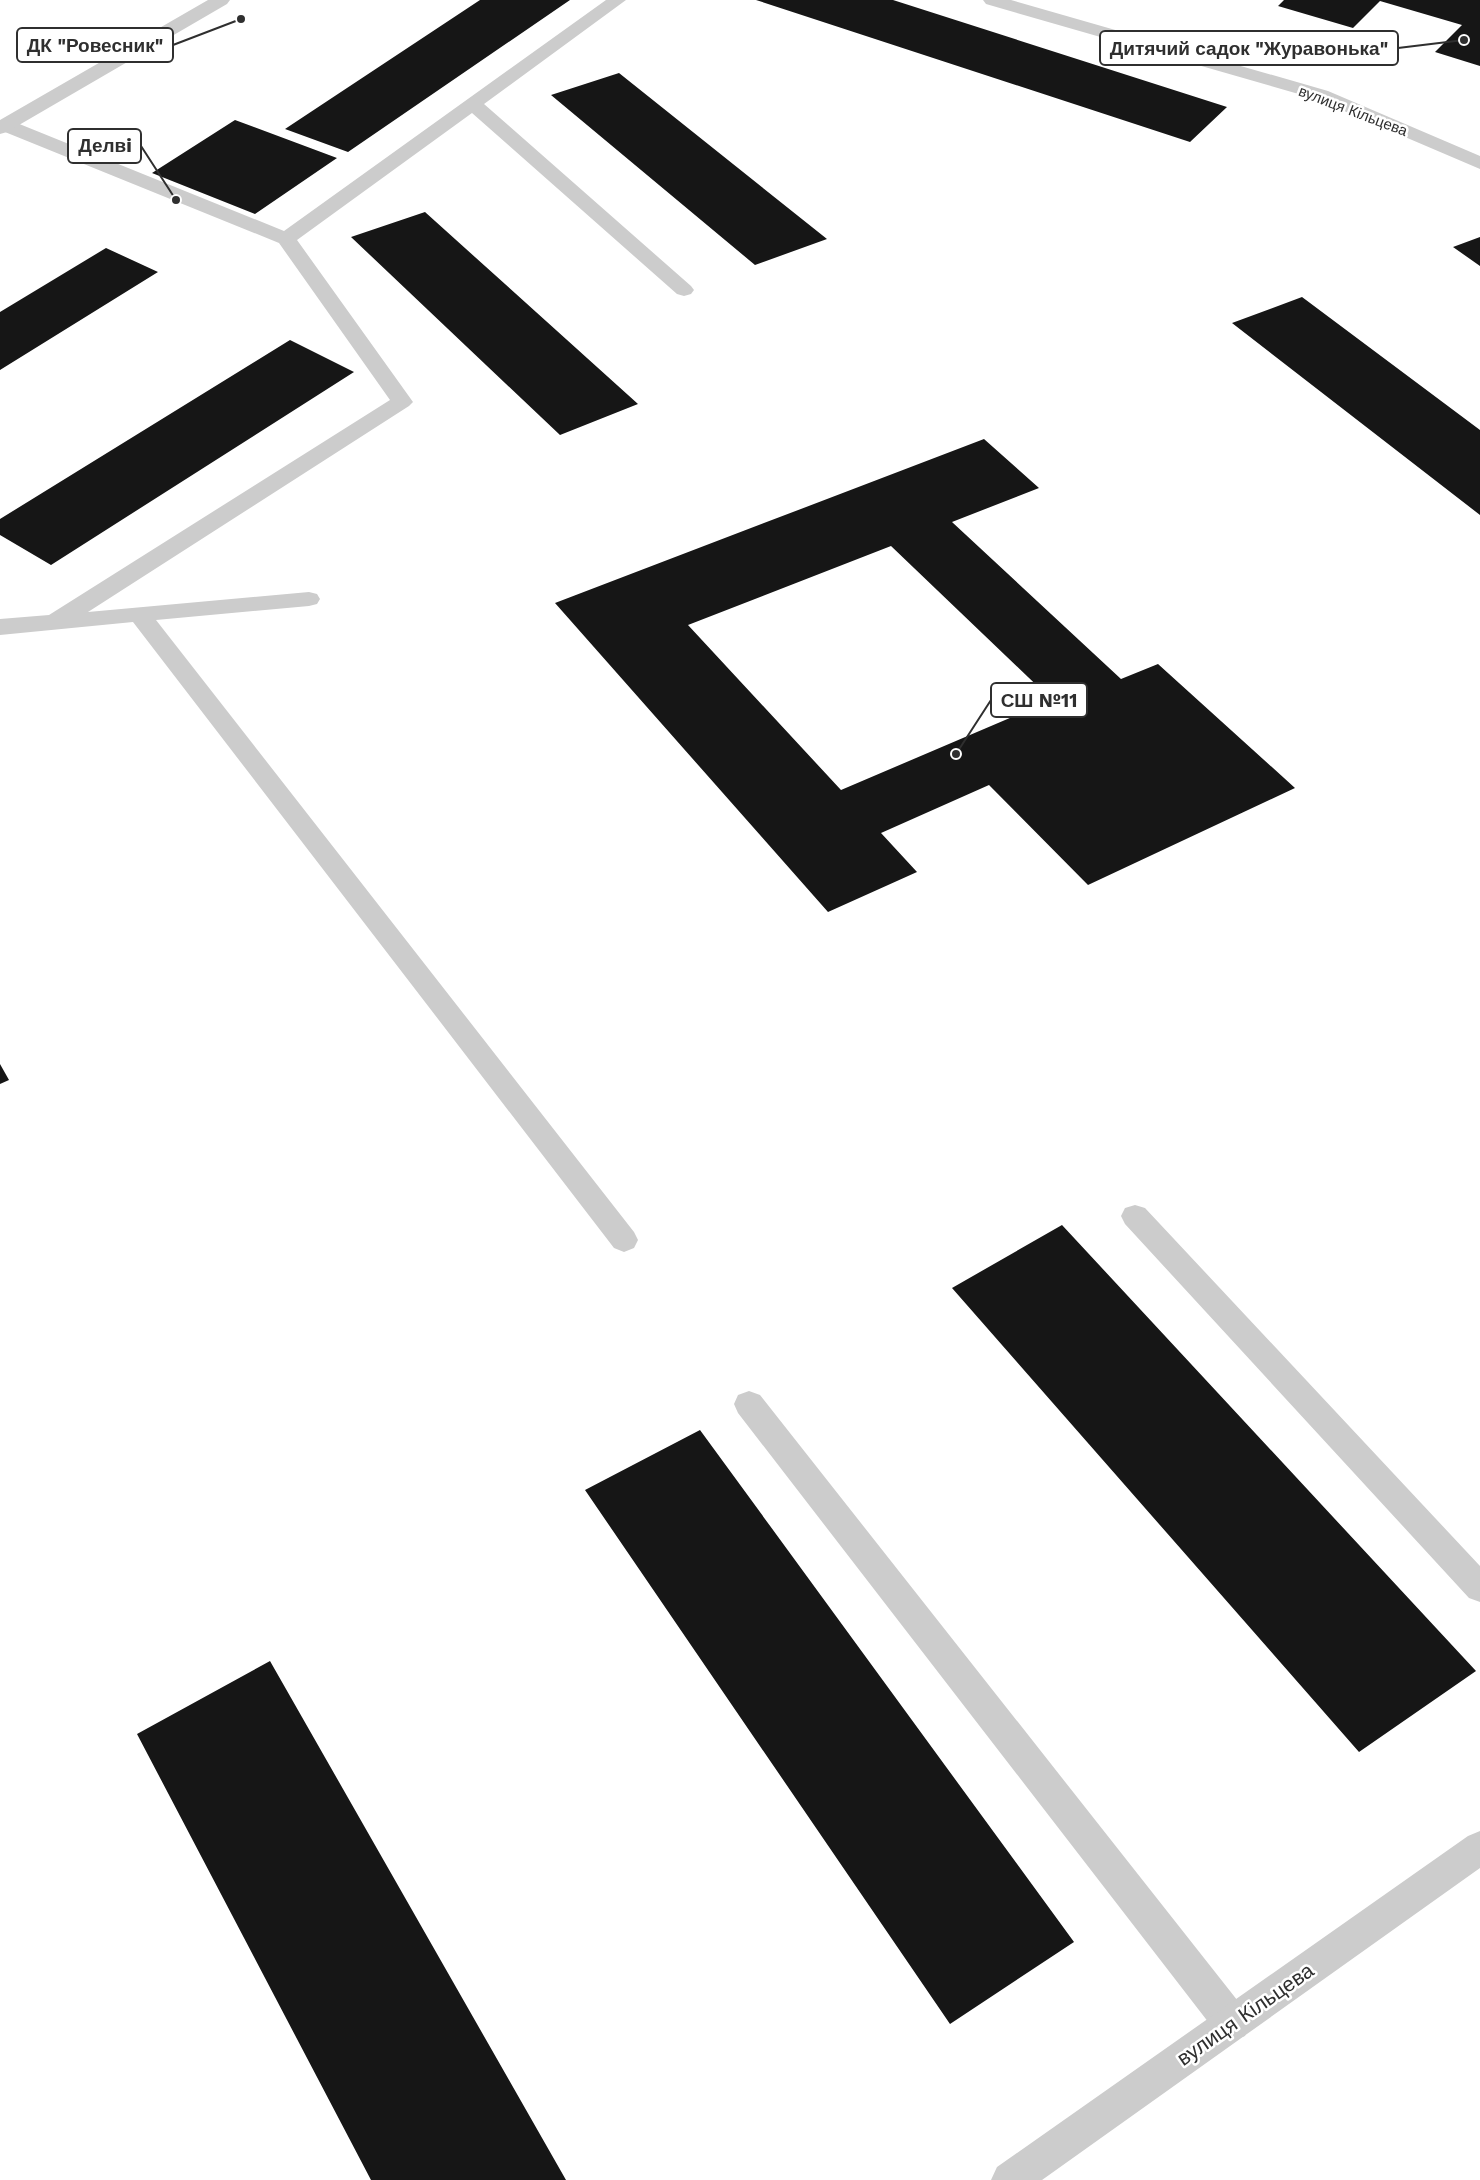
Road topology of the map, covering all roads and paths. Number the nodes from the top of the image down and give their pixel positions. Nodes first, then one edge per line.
1 (221, 0) edge
2 (617, 0) edge
3 (992, 0) edge
4 (473, 104) junction
5 (3, 126) edge
6 (1480, 163) edge
7 (286, 240) junction
8 (684, 290) dead end
9 (309, 599) dead end
10 (139, 614) junction
11 (55, 622) junction
12 (0, 627) edge
13 (1135, 1216) dead end
14 (624, 1240) dead end
15 (749, 1404) dead end
16 (1480, 1588) edge
17 (1480, 1848) edge
18 (1232, 2023) junction
19 (1010, 2180) edge

1 - 5 street
2 - 4 street
3 - 6 street, вулиця Кільцева
4 - 7 street
4 - 8 street
5 - 7 street
7 - 11 street
9 - 10 street
10 - 11 street
10 - 14 street
11 - 12 street
13 - 16 street
15 - 18 street
17 - 18 street, вулиця Кільцева
18 - 19 street, вулиця Кільцева

